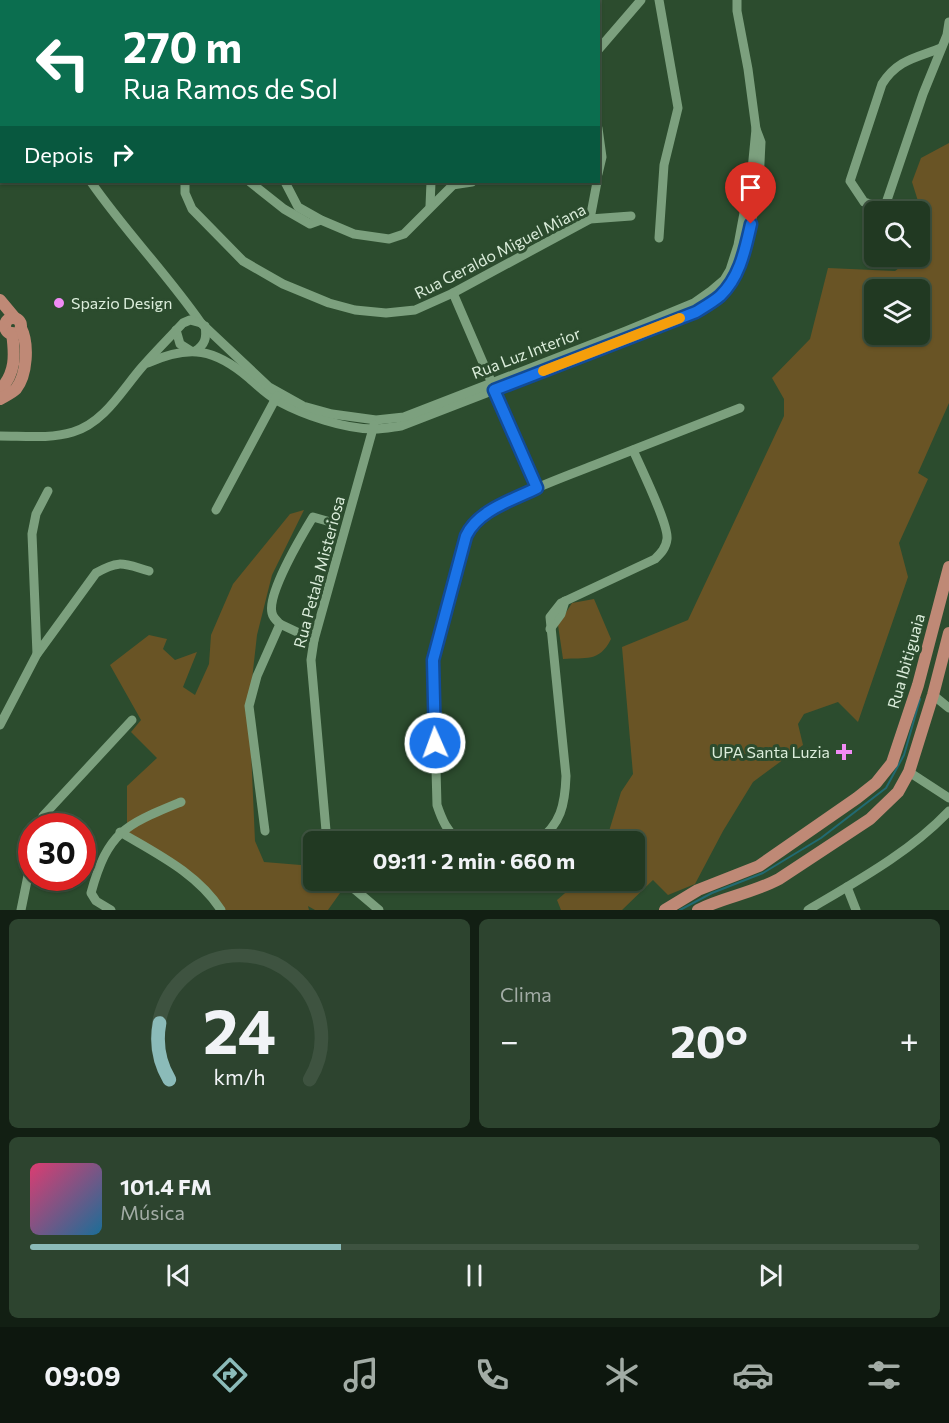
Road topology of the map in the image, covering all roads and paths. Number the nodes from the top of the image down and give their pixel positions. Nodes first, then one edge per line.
1 (641, 0) edge
2 (659, 0) edge
3 (737, 0) edge
4 (949, 22) edge
5 (600, 48) edge
6 (941, 48) junction
7 (93, 183) edge
8 (185, 183) edge
9 (251, 183) edge
10 (286, 183) edge
11 (431, 183) edge
12 (454, 183) edge
13 (597, 183) edge
14 (887, 201) edge
15 (864, 202) edge
16 (430, 206) junction
17 (631, 216) dead end
18 (590, 219) junction
19 (321, 220) junction
20 (659, 238) dead end
21 (453, 293) junction
22 (0, 300) edge
23 (188, 304) junction
24 (10, 324) edge
25 (203, 325) junction
26 (179, 327) junction
27 (193, 351) junction
28 (143, 365) junction
29 (492, 386) junction
30 (0, 390) edge
31 (277, 397) junction
32 (0, 399) edge
33 (740, 408) dead end
34 (375, 425) junction
35 (0, 436) edge
36 (633, 450) junction
37 (537, 488) junction
38 (48, 491) dead end
39 (216, 510) dead end
40 (334, 523) dead end
41 (949, 567) edge
42 (148, 571) dead end
43 (280, 624) junction
44 (949, 633) edge
45 (314, 639) junction
46 (37, 654) junction
47 (933, 695) junction
48 (949, 708) edge
49 (132, 720) dead end
50 (0, 725) edge
51 (900, 767) junction
52 (949, 798) edge
53 (181, 802) dead end
54 (949, 811) edge
55 (47, 813) edge
56 (265, 831) dead end
57 (326, 831) edge
58 (449, 831) edge
59 (548, 831) edge
60 (120, 832) junction
61 (847, 887) junction
62 (25, 891) edge
63 (357, 891) edge
64 (21, 910) edge
65 (111, 910) edge
66 (221, 910) edge
67 (379, 910) edge
68 (665, 910) edge
69 (698, 910) edge
70 (808, 910) edge
71 (856, 910) edge

1 - 5 street
2 - 20 street
3 - 29 street, Rua Luz Interior
4 - 6 street
6 - 14 street
6 - 15 street
7 - 23 street, Rua Luz Interior
8 - 21 street, Rua Geraldo Miguel Miana
9 - 19 street
10 - 19 street
11 - 16 street
12 - 16 street
13 - 18 street
16 - 19 street
17 - 18 street, Rua Geraldo Miguel Miana
18 - 21 street, Rua Geraldo Miguel Miana
21 - 29 street
22 - 24 main road
23 - 25 street, Rua Luz Interior
23 - 26 street
24 - 30 main road
24 - 32 main road
25 - 26 street
25 - 27 street
25 - 31 street, Rua Luz Interior
26 - 27 street
26 - 28 street
27 - 28 street
27 - 31 street, Rua Luz Interior
28 - 35 street
29 - 34 street, Rua Luz Interior
29 - 37 street
31 - 34 street, Rua Luz Interior
31 - 39 street
33 - 36 street
34 - 45 street, Rua Petala Misteriosa
36 - 37 street
36 - 59 street
37 - 58 street
38 - 46 street
40 - 43 street
41 - 51 main road, Rua Ibitiguaia
42 - 46 street
43 - 45 street
43 - 56 street
44 - 47 main road, Rua Ibitiguaia
45 - 57 street, Rua Petala Misteriosa
46 - 50 street
47 - 48 street
47 - 51 main road, Rua Ibitiguaia
49 - 55 street
51 - 52 street
51 - 68 main road
51 - 69 main road
53 - 60 street
54 - 61 street
60 - 65 street
60 - 66 street
61 - 70 street
61 - 71 street
62 - 64 street
63 - 67 street

